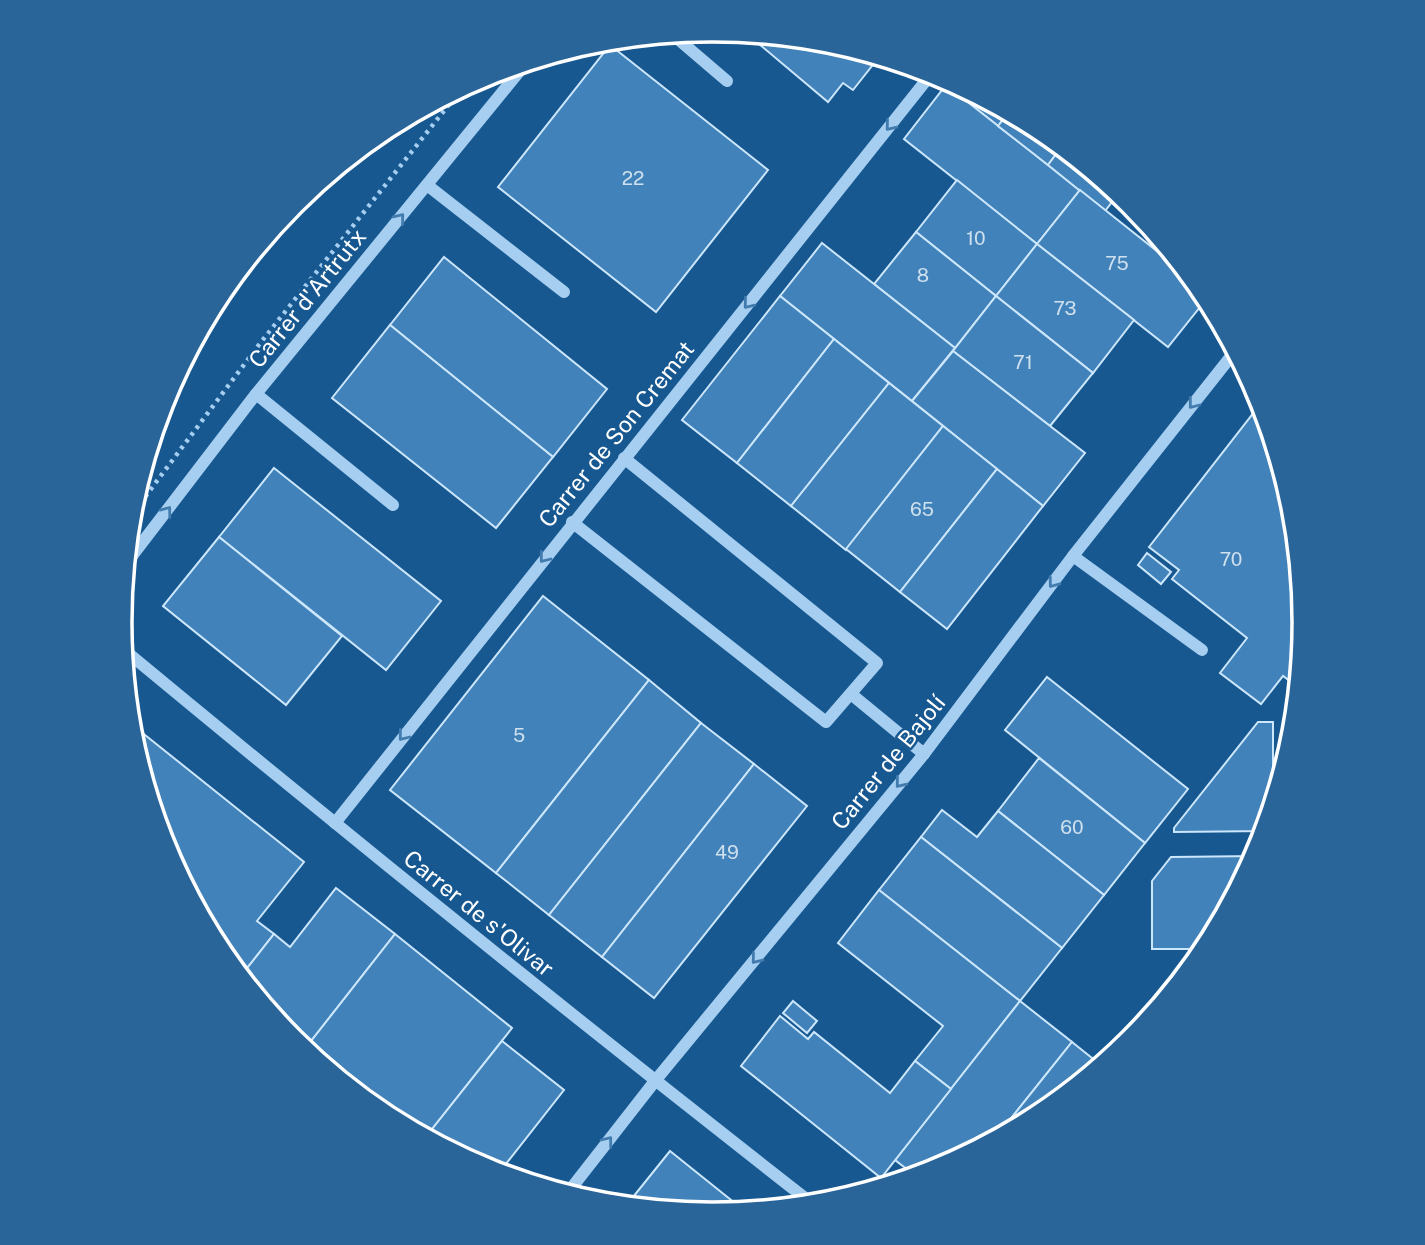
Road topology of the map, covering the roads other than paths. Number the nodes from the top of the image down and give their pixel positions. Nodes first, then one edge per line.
1 (682, 43) edge
2 (515, 77) edge
3 (727, 81) dead end
4 (925, 82) edge
5 (427, 185) junction
6 (564, 292) dead end
7 (1229, 359) edge
8 (256, 394) junction
9 (624, 458) junction
10 (393, 506) dead end
11 (572, 522) junction
12 (137, 550) edge
13 (1073, 556) junction
14 (1202, 650) dead end
15 (133, 657) edge
16 (851, 694) junction
17 (924, 754) junction
18 (335, 823) junction
19 (655, 1081) junction
20 (573, 1186) edge
21 (802, 1196) edge

1 - 3 street
2 - 5 street, Carrer d'Artrutx
4 -> 9 street, Carrer de Son Cremat
5 - 6 street
8 -> 5 street, Carrer d'Artrutx
7 -> 13 street, Carrer de Bajolí
8 - 10 street
12 -> 8 street, Carrer d'Artrutx
9 - 11 street, Carrer de Son Cremat
9 - 16 street
11 - 16 street
11 -> 18 street, Carrer de Son Cremat
13 - 14 street
13 -> 17 street, Carrer de Bajolí
15 - 18 street, Carrer de s'Olivar
16 - 17 street
17 -> 19 street, Carrer de Bajolí
18 - 19 street, Carrer de s'Olivar
20 -> 19 street, Carrer de Bajolí
19 - 21 street, Carrer de s'Olivar

